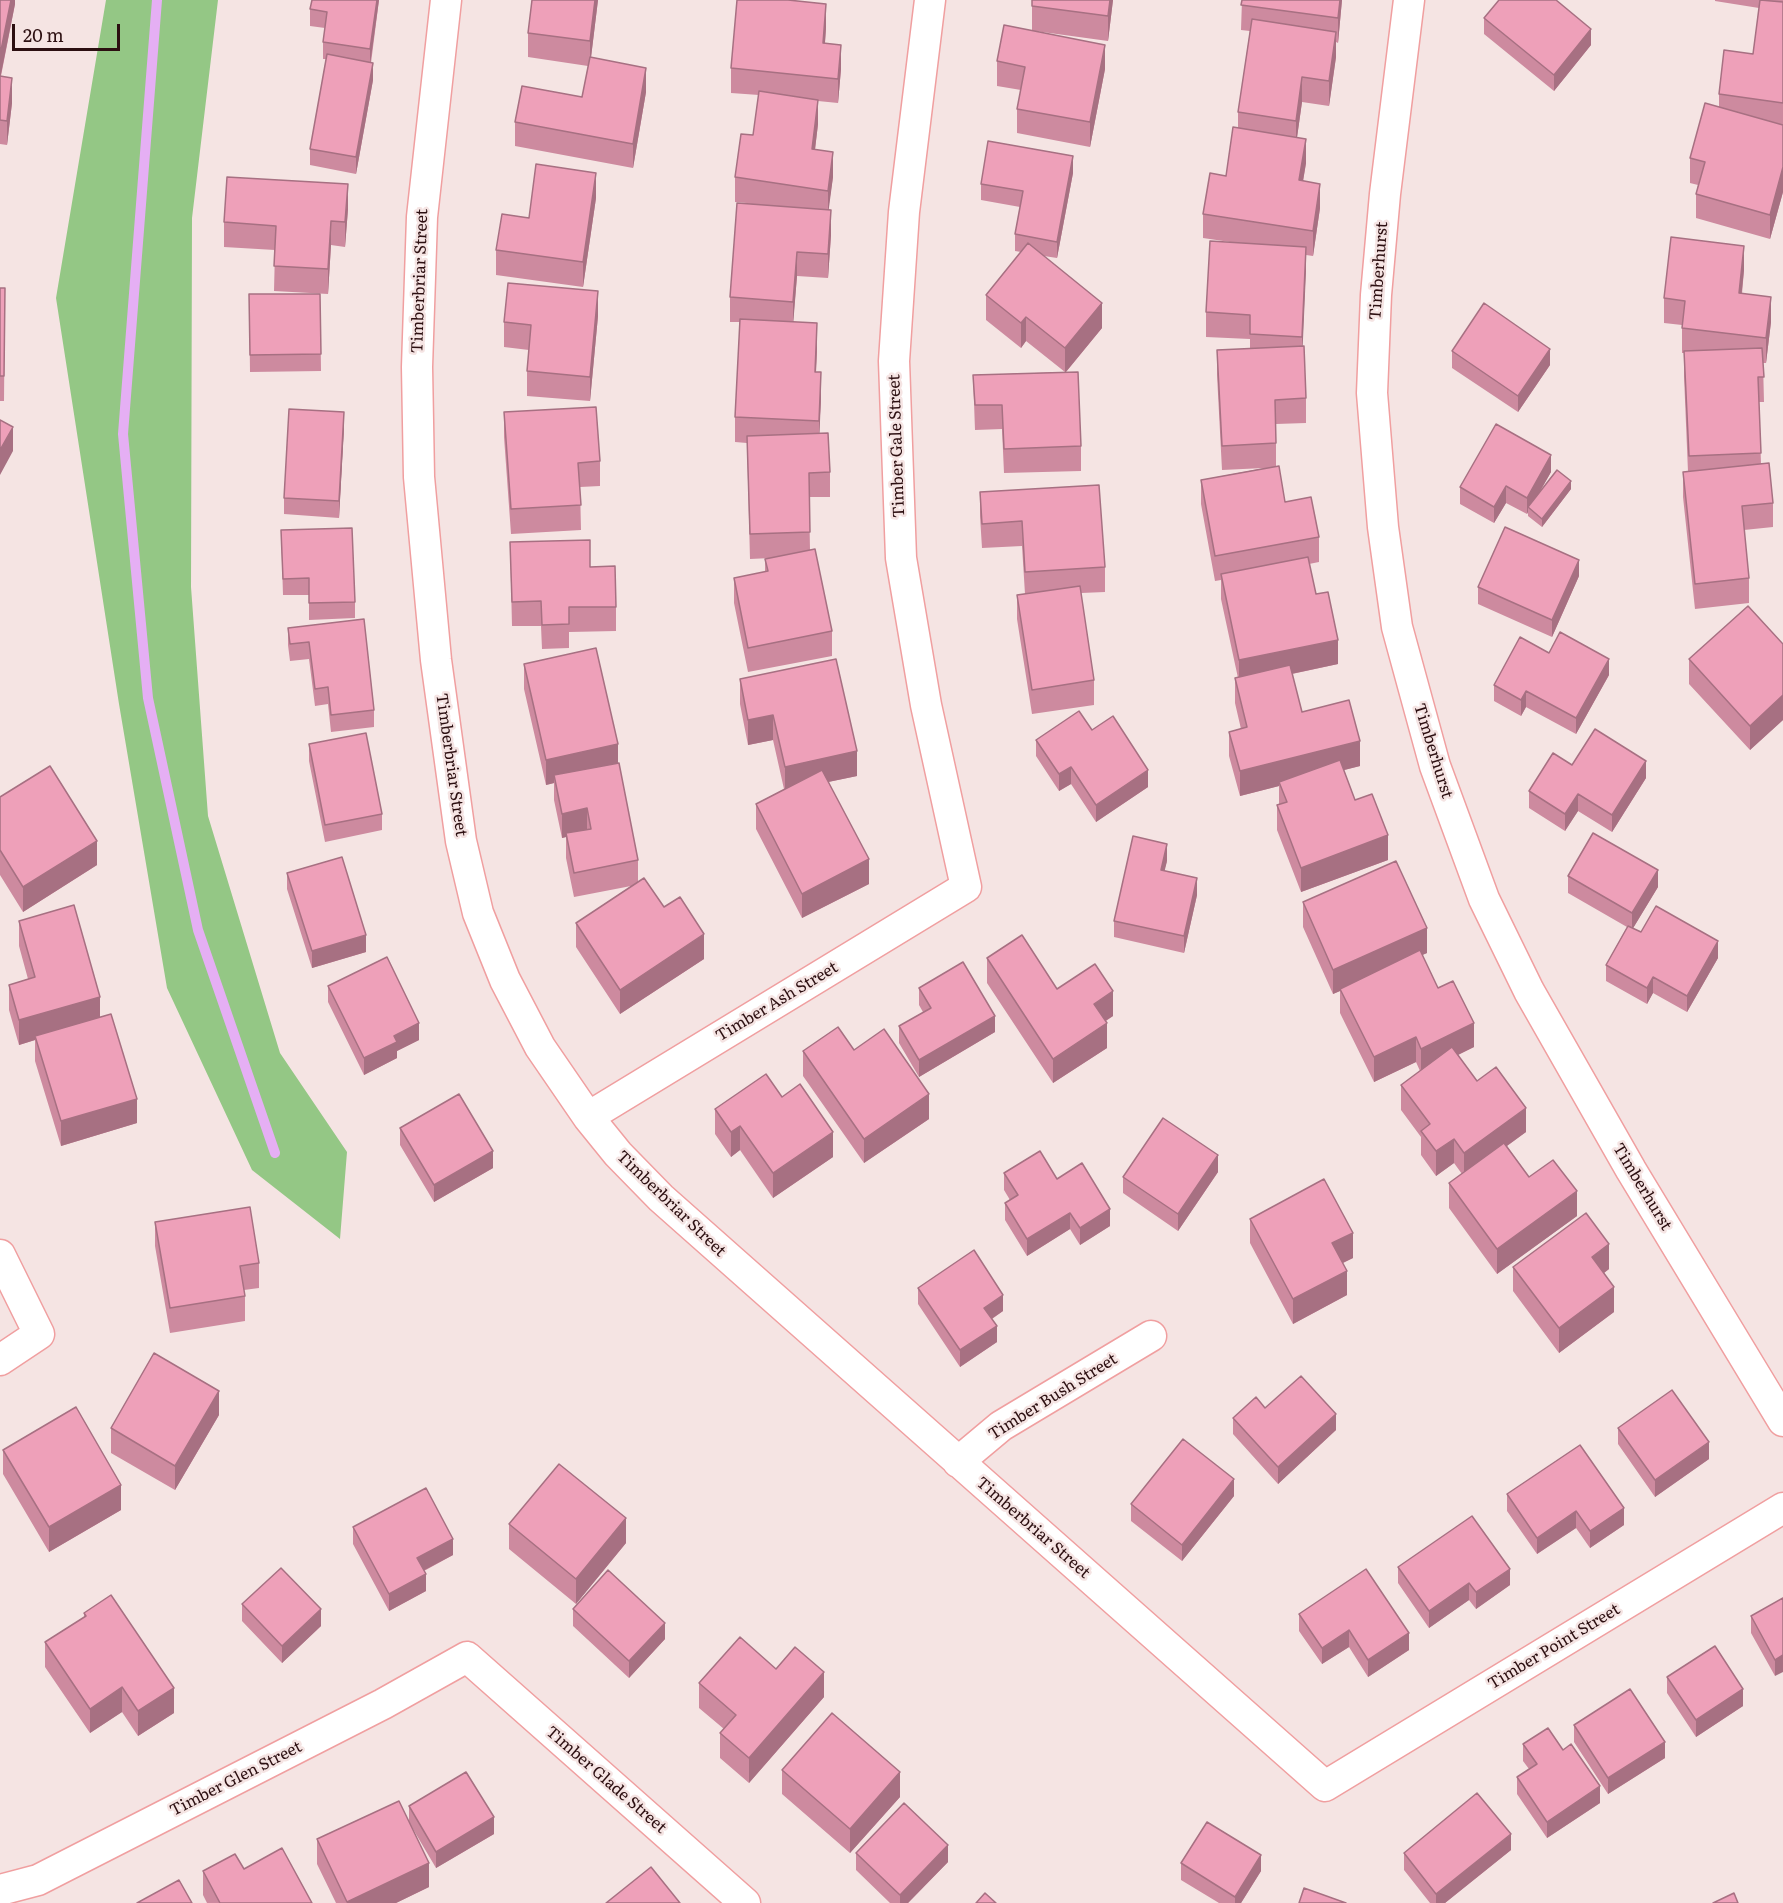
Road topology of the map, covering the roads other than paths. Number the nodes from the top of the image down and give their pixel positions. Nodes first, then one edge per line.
1 (446, 0) edge
2 (930, 0) edge
3 (1409, 0) edge
4 (966, 887) joint
5 (588, 1118) junction
6 (0, 1255) edge
7 (1151, 1336) dead end
8 (0, 1360) edge
9 (1783, 1421) edge
10 (958, 1462) junction
11 (1783, 1508) edge
12 (466, 1657) joint
13 (1325, 1786) joint
14 (0, 1890) edge
15 (745, 1903) edge

1 - 5 street, Timberbriar Street
2 - 4 street, Timber Gale Street
3 - 9 street, Timberhurst
4 - 5 street, Timber Ash Street
5 - 10 street, Timberbriar Street
6 - 8 street
7 - 10 street, Timber Bush Street
10 - 13 street, Timberbriar Street
11 - 13 street, Timber Point Street
12 - 14 street, Timber Glen Street
12 - 15 street, Timber Glade Street

